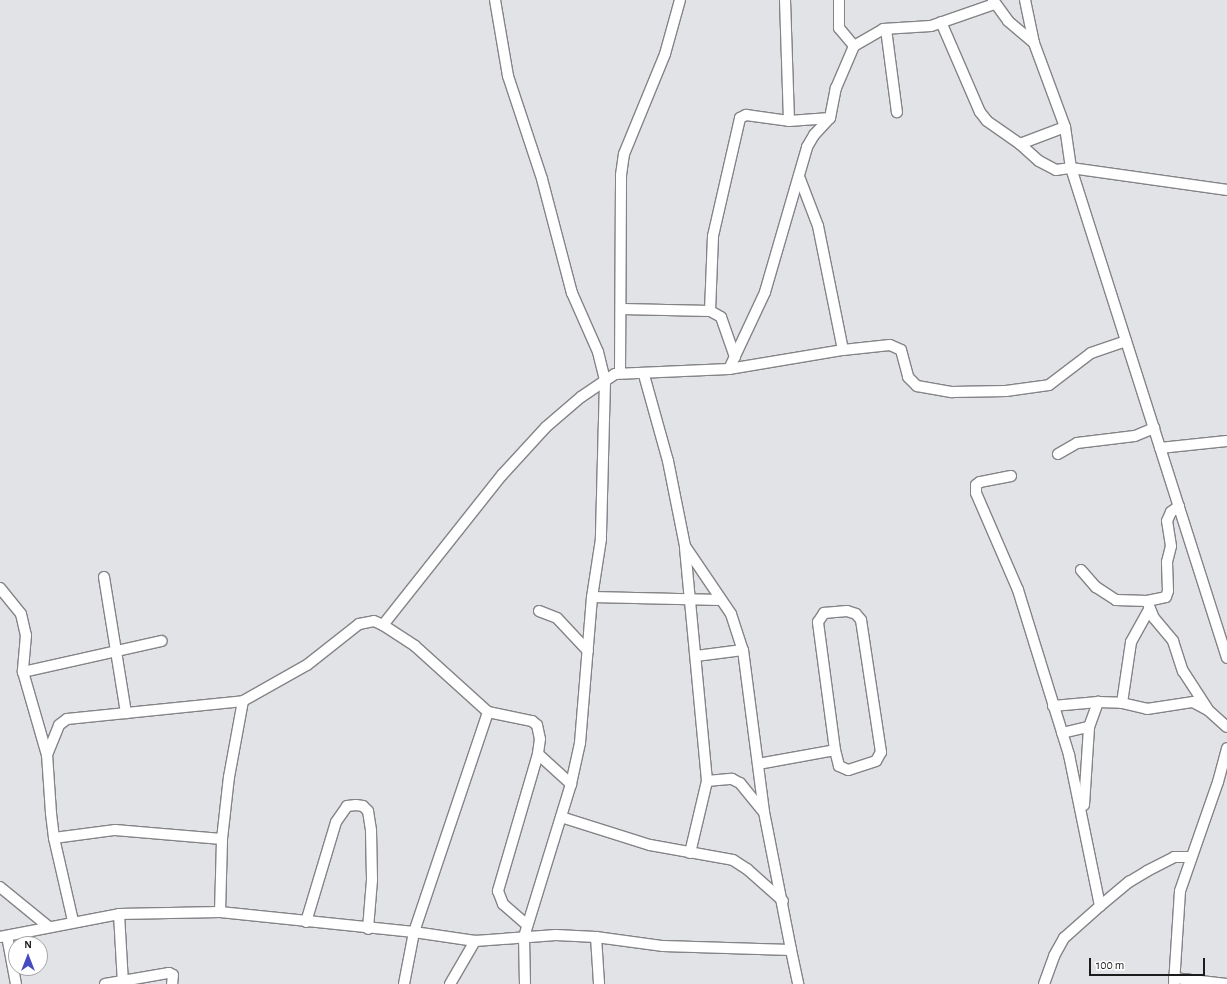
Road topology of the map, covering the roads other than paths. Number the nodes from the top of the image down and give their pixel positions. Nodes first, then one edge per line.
1 (495, 0) edge
2 (680, 0) edge
3 (785, 0) edge
4 (839, 0) edge
5 (1025, 0) edge
6 (993, 2) edge
7 (941, 22) junction
8 (886, 28) junction
9 (1034, 43) junction
10 (854, 46) junction
11 (897, 112) dead end
12 (830, 118) junction
13 (789, 121) junction
14 (1065, 127) junction
15 (1020, 144) junction
16 (1072, 168) junction
17 (800, 179) junction
18 (1227, 190) edge
19 (622, 309) junction
20 (710, 311) junction
21 (1126, 341) junction
22 (843, 350) junction
23 (735, 357) junction
24 (729, 369) junction
25 (620, 373) junction
26 (644, 375) junction
27 (605, 381) junction
28 (1154, 428) junction
29 (1227, 441) edge
30 (1160, 448) junction
31 (1058, 454) dead end
32 (1011, 476) dead end
33 (1179, 506) junction
34 (685, 546) junction
35 (1081, 570) dead end
36 (104, 577) dead end
37 (0, 588) edge
38 (592, 597) junction
39 (689, 599) junction
40 (721, 600) junction
41 (1148, 605) junction
42 (538, 611) dead end
43 (383, 625) junction
44 (162, 641) dead end
45 (743, 650) junction
46 (588, 651) junction
47 (116, 652) junction
48 (696, 656) junction
49 (1227, 658) edge
50 (23, 672) junction
51 (243, 701) junction
52 (1098, 702) junction
53 (1122, 703) junction
54 (1053, 706) junction
55 (1208, 710) junction
56 (488, 712) junction
57 (126, 713) junction
58 (1089, 727) junction
59 (1227, 727) edge
60 (1062, 733) junction
61 (1227, 748) edge
62 (835, 750) junction
63 (538, 754) junction
64 (47, 755) junction
65 (758, 764) junction
66 (707, 781) junction
67 (571, 784) junction
68 (764, 812) junction
69 (561, 817) junction
70 (1083, 817) junction
71 (54, 838) junction
72 (222, 839) junction
73 (690, 853) junction
74 (1190, 858) junction
75 (0, 887) edge
76 (783, 901) junction
77 (1100, 906) junction
78 (220, 912) junction
79 (120, 914) junction
80 (73, 921) junction
81 (306, 922) junction
82 (527, 925) junction
83 (49, 927) junction
84 (368, 929) junction
85 (414, 932) junction
86 (4, 936) edge
87 (524, 937) junction
88 (596, 937) junction
89 (475, 942) junction
90 (791, 950) junction
91 (1174, 981) edge
92 (123, 982) edge
93 (16, 984) edge
94 (106, 984) edge
95 (172, 984) edge
96 (404, 984) edge
97 (450, 984) edge
98 (525, 984) edge
99 (599, 984) edge
100 (798, 984) edge
101 (1044, 984) edge
102 (1227, 984) edge

1 - 27 street
2 - 19 street
3 - 13 street
4 - 10 street
5 - 9 street
6 - 7 street
6 - 9 street
7 - 8 street
7 - 15 street
8 - 10 street
8 - 11 street
9 - 14 street
10 - 12 street
12 - 13 street
12 - 17 street
13 - 20 street
14 - 15 street
14 - 16 street
15 - 16 street
16 - 18 street
16 - 21 street
17 - 22 street
17 - 23 street
19 - 20 street
19 - 25 street
20 - 23 street
21 - 22 street
21 - 28 street
22 - 24 street
23 - 24 street
24 - 26 street
25 - 26 street
25 - 27 street
26 - 34 street
27 - 38 street
27 - 43 street
28 - 30 street
28 - 31 street
29 - 30 street
30 - 33 street
32 - 54 street
33 - 41 street
33 - 49 street
34 - 39 street
34 - 40 street
35 - 41 street
36 - 47 street
37 - 50 street
38 - 39 street
38 - 46 street
39 - 40 street
39 - 48 street
40 - 45 street
41 - 53 street
41 - 55 street
42 - 46 street
43 - 51 street
43 - 56 street
44 - 47 street
45 - 48 street
45 - 65 street
46 - 67 street
47 - 50 street
47 - 57 street
48 - 66 street
50 - 64 street
51 - 57 street
51 - 72 street
52 - 53 street
52 - 54 street
52 - 58 street
53 - 55 street
54 - 60 street
55 - 59 street
56 - 63 street
56 - 85 street
57 - 64 street
58 - 60 street
58 - 70 street
60 - 70 street
61 - 74 street
62 - 62 street
62 - 65 street
63 - 67 street
63 - 82 street
64 - 71 street
65 - 68 street
66 - 68 street
66 - 73 street
67 - 69 street
68 - 76 street
69 - 73 street
69 - 82 street
70 - 77 street
71 - 72 street
71 - 80 street
72 - 78 street
73 - 76 street
74 - 77 street
74 - 91 street
75 - 83 street
76 - 90 street
77 - 101 street
78 - 79 street
78 - 81 street
79 - 80 street
79 - 92 street
80 - 83 street
81 - 84 street
81 - 84 street
82 - 87 street
83 - 86 street
84 - 85 street
85 - 89 street
85 - 96 street
86 - 93 street
87 - 88 street
87 - 89 street
87 - 98 street
88 - 90 street
88 - 99 street
89 - 97 street
90 - 100 street
91 - 102 street
92 - 94 street
92 - 95 street

